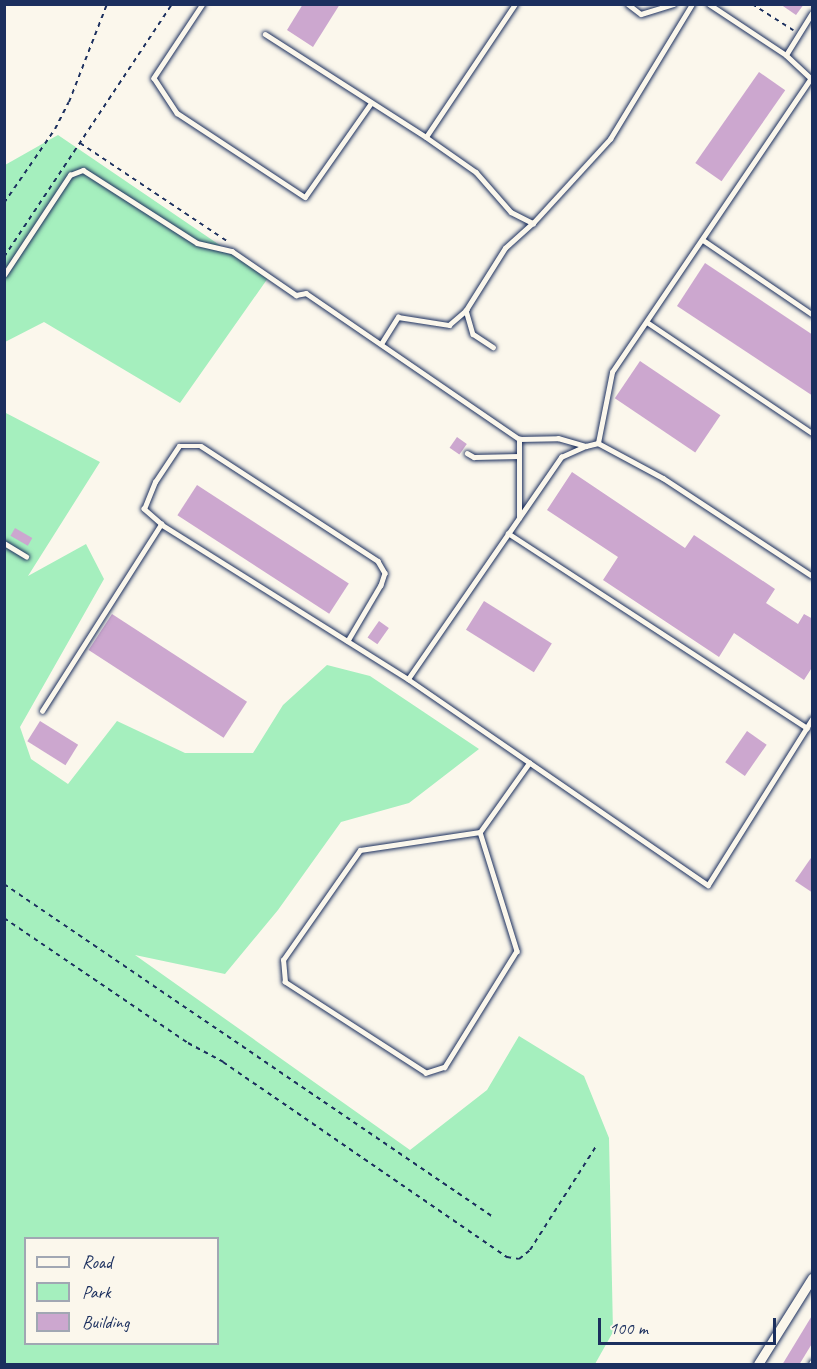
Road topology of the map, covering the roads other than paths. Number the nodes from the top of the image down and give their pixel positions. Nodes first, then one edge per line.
1 (203, 4) edge
2 (515, 4) edge
3 (628, 4) edge
4 (674, 4) edge
5 (692, 4) edge
6 (709, 4) edge
7 (813, 13) edge
8 (266, 34) dead end
9 (786, 55) junction
10 (812, 79) edge
11 (371, 103) junction
12 (426, 137) junction
13 (533, 223) junction
14 (703, 240) junction
15 (4, 275) edge
16 (466, 310) junction
17 (813, 314) edge
18 (648, 322) junction
19 (381, 344) junction
20 (493, 347) dead end
21 (813, 433) edge
22 (519, 439) junction
23 (598, 443) junction
24 (586, 446) junction
25 (468, 453) dead end
26 (519, 456) junction
27 (519, 518) junction
28 (161, 524) junction
29 (508, 533) junction
30 (4, 543) edge
31 (26, 556) dead end
32 (813, 576) edge
33 (348, 641) junction
34 (408, 679) junction
35 (42, 711) dead end
36 (813, 719) edge
37 (807, 728) junction
38 (529, 762) junction
39 (480, 831) junction
40 (813, 1278) edge
41 (758, 1365) edge

1 - 11 lane
2 - 12 lane
3 - 4 lane
5 - 13 lane
6 - 9 lane
7 - 9 lane
8 - 11 lane
9 - 10 lane
10 - 14 lane
11 - 12 lane
12 - 13 lane
13 - 16 lane
14 - 17 lane
14 - 18 lane
15 - 19 lane
16 - 19 lane
16 - 20 lane
18 - 21 lane
18 - 23 lane
19 - 22 lane
22 - 24 lane
22 - 26 lane
23 - 24 lane
23 - 32 lane
24 - 27 lane
25 - 26 lane
26 - 27 lane
27 - 29 lane
28 - 33 lane
28 - 33 lane
28 - 35 lane
29 - 34 lane
29 - 37 lane
30 - 31 lane
33 - 34 lane
34 - 38 lane
36 - 37 lane
37 - 38 lane
38 - 39 lane
39 - 39 lane
40 - 41 street

